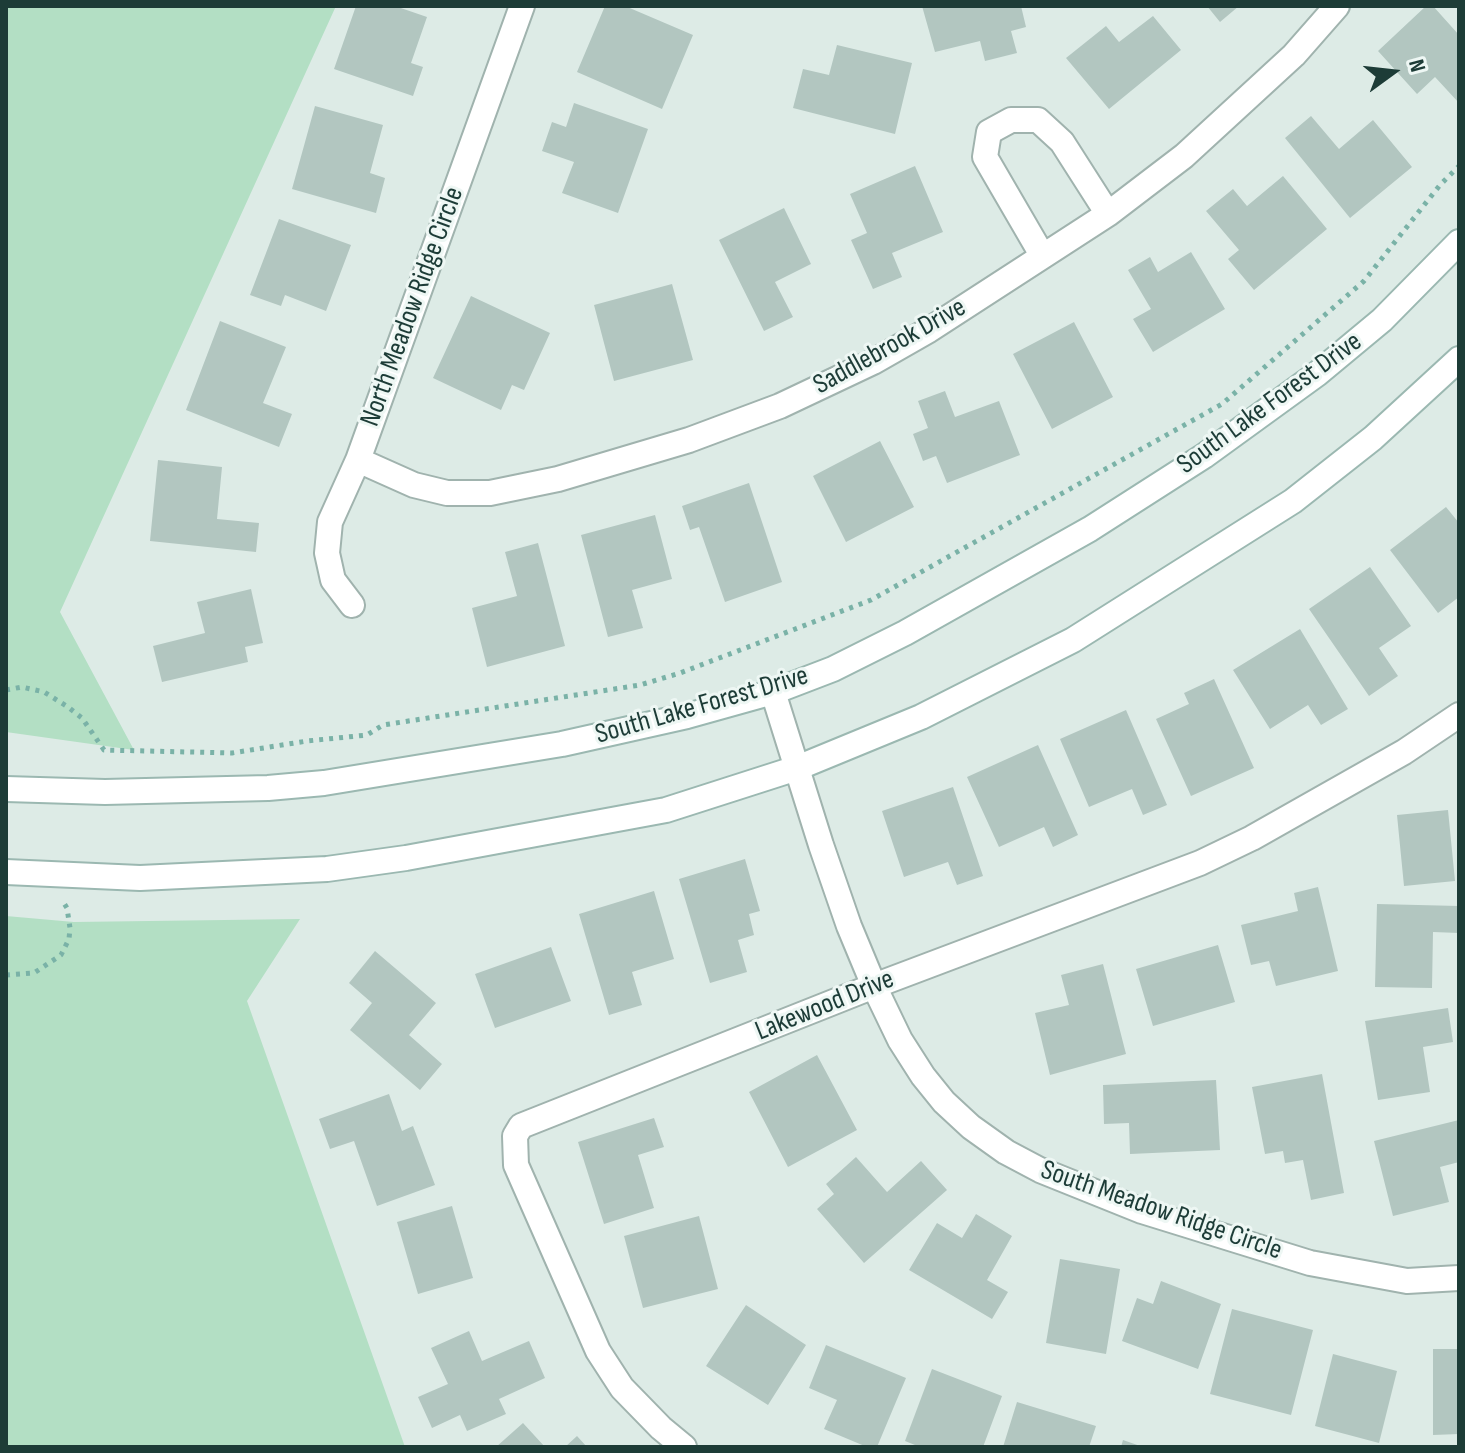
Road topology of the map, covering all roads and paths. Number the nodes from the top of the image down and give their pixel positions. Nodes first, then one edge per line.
1 (522, 6) edge
2 (1337, 6) edge
3 (1459, 166) edge
4 (1108, 214) junction
5 (1459, 242) edge
6 (1042, 255) junction
7 (1459, 359) edge
8 (358, 460) junction
9 (352, 605) dead end
10 (6, 690) edge
11 (773, 692) junction
12 (1459, 715) edge
13 (797, 768) junction
14 (6, 789) edge
15 (6, 872) edge
16 (61, 898) dead end
17 (6, 975) edge
18 (874, 986) junction
19 (1459, 1278) edge
20 (684, 1447) edge

1 - 8 street, North Meadow Ridge Circle
2 - 4 street, Saddlebrook Drive
3 - 10 path
4 - 6 street, Saddlebrook Drive
4 - 6 street
5 - 11 street, South Lake Forest Drive
6 - 8 street, Saddlebrook Drive
7 - 13 street
8 - 9 street, North Meadow Ridge Circle
11 - 13 street, South Meadow Ridge Circle
11 - 14 street, South Lake Forest Drive
12 - 18 street, Lakewood Drive
13 - 15 street
13 - 18 street, South Meadow Ridge Circle
16 - 17 path
18 - 19 street, South Meadow Ridge Circle
18 - 20 street, Lakewood Drive

